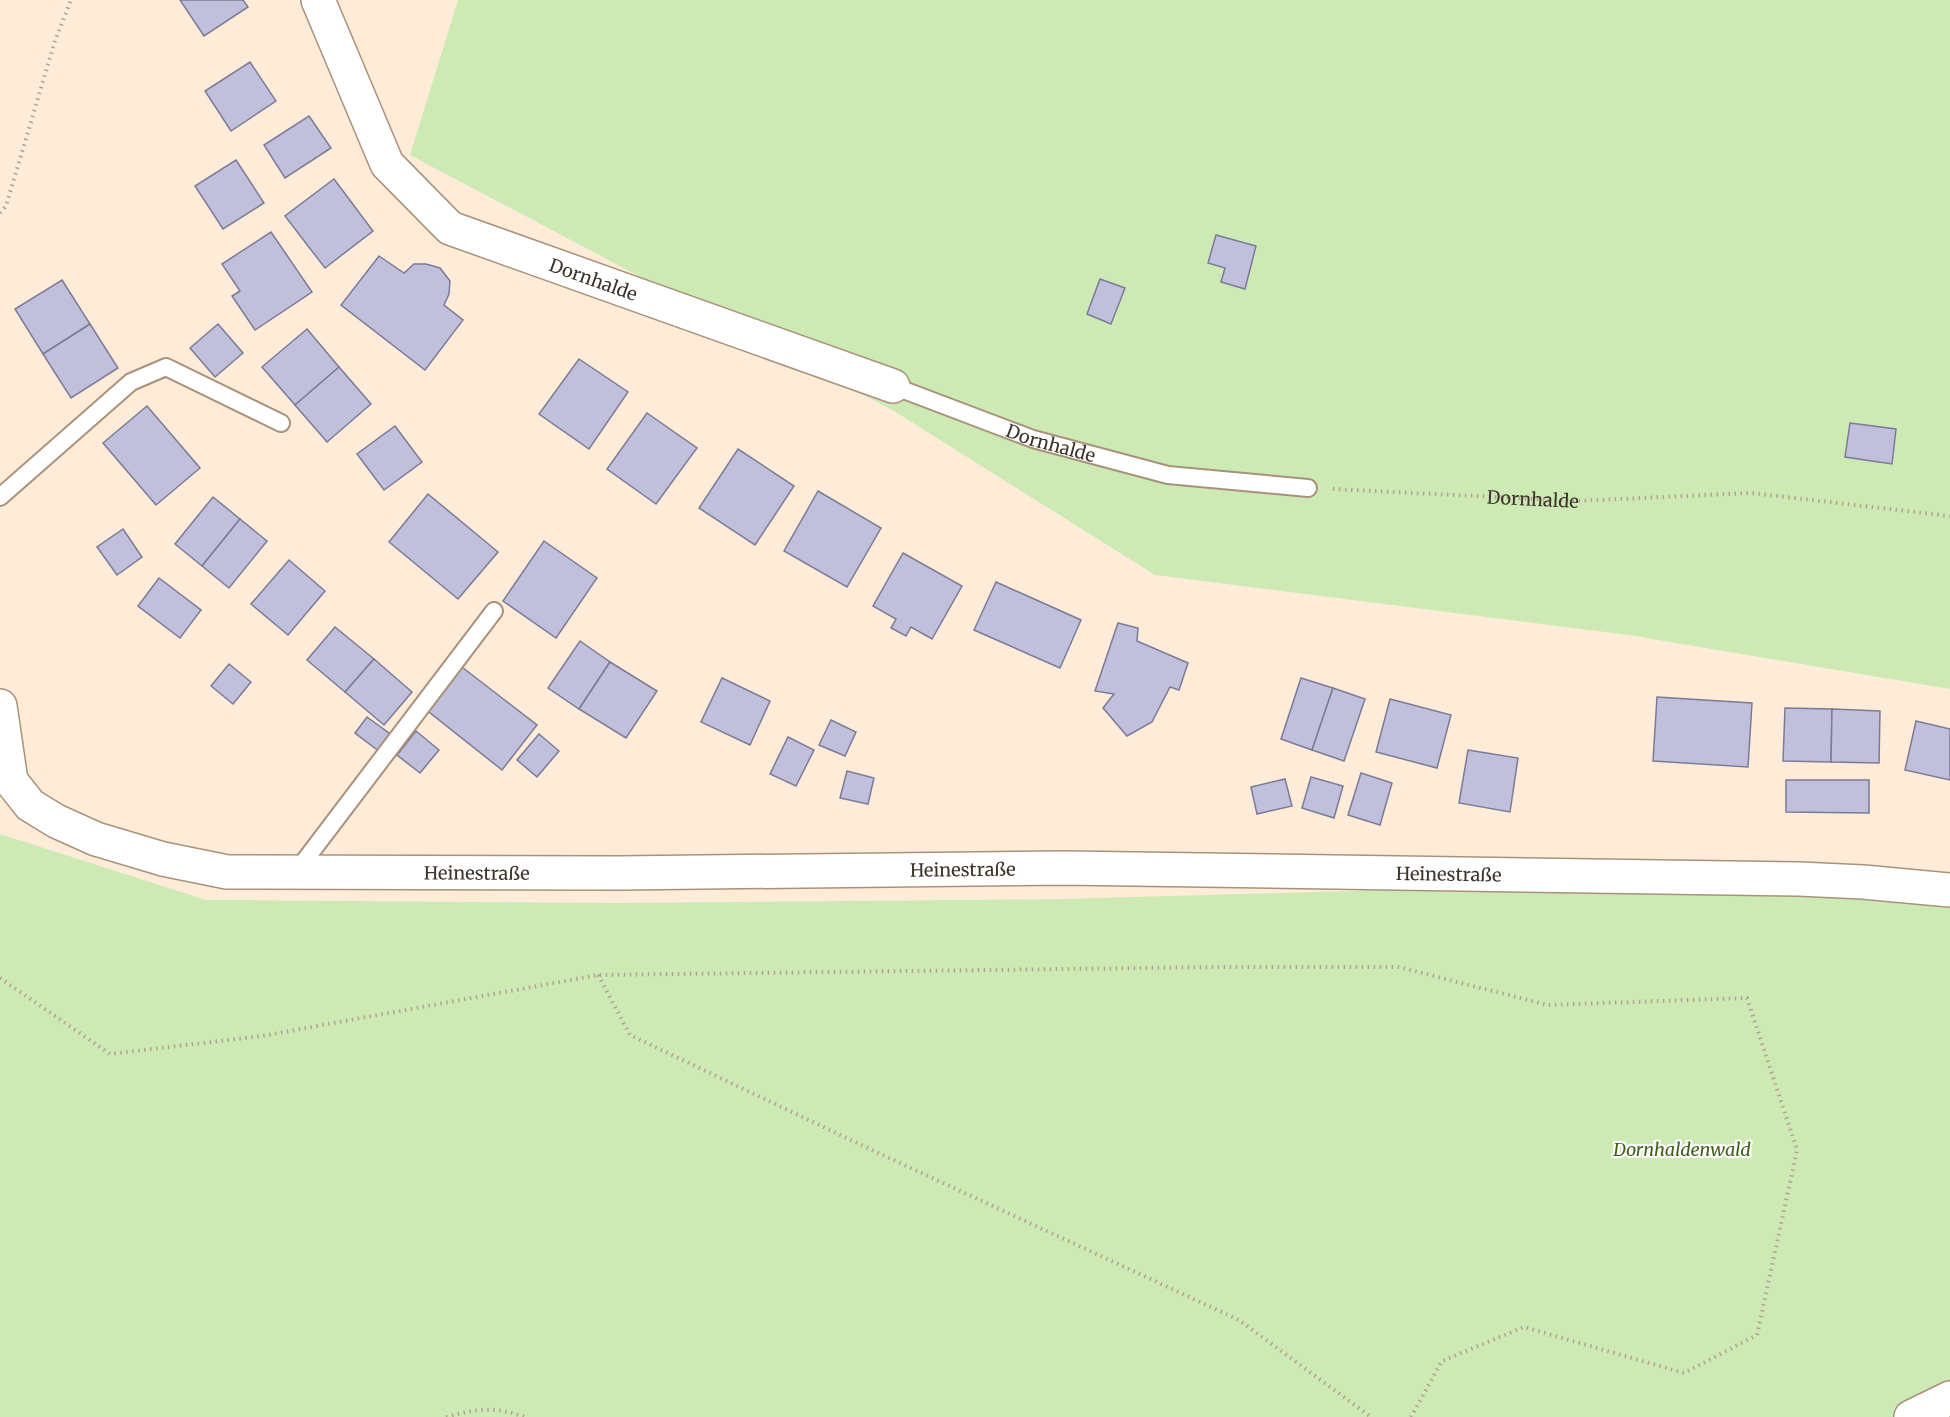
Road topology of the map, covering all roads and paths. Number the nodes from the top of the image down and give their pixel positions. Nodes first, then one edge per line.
1 (71, 0) edge
2 (318, 0) edge
3 (0, 213) edge
4 (892, 386) joint
5 (281, 423) dead end
6 (1308, 488) joint
7 (0, 497) edge
8 (1950, 516) edge
9 (494, 611) dead end
10 (0, 706) edge
11 (5, 782) edge
12 (296, 872) junction
13 (1950, 890) edge
14 (598, 975) junction
15 (0, 978) edge
16 (1950, 1398) edge
17 (446, 1417) edge
18 (525, 1417) edge
19 (1371, 1417) edge
20 (1411, 1417) edge
21 (1911, 1417) edge

1 - 3 path
2 - 4 main road, Dornhalde
4 - 6 lane, Dornhalde
5 - 7 lane
6 - 8 path, Dornhalde
9 - 12 lane
10 - 11 main road
11 - 12 main road, Heinestraße
12 - 13 main road, Heinestraße
14 - 15 path
14 - 19 path
14 - 20 path
16 - 21 main road
17 - 18 path

